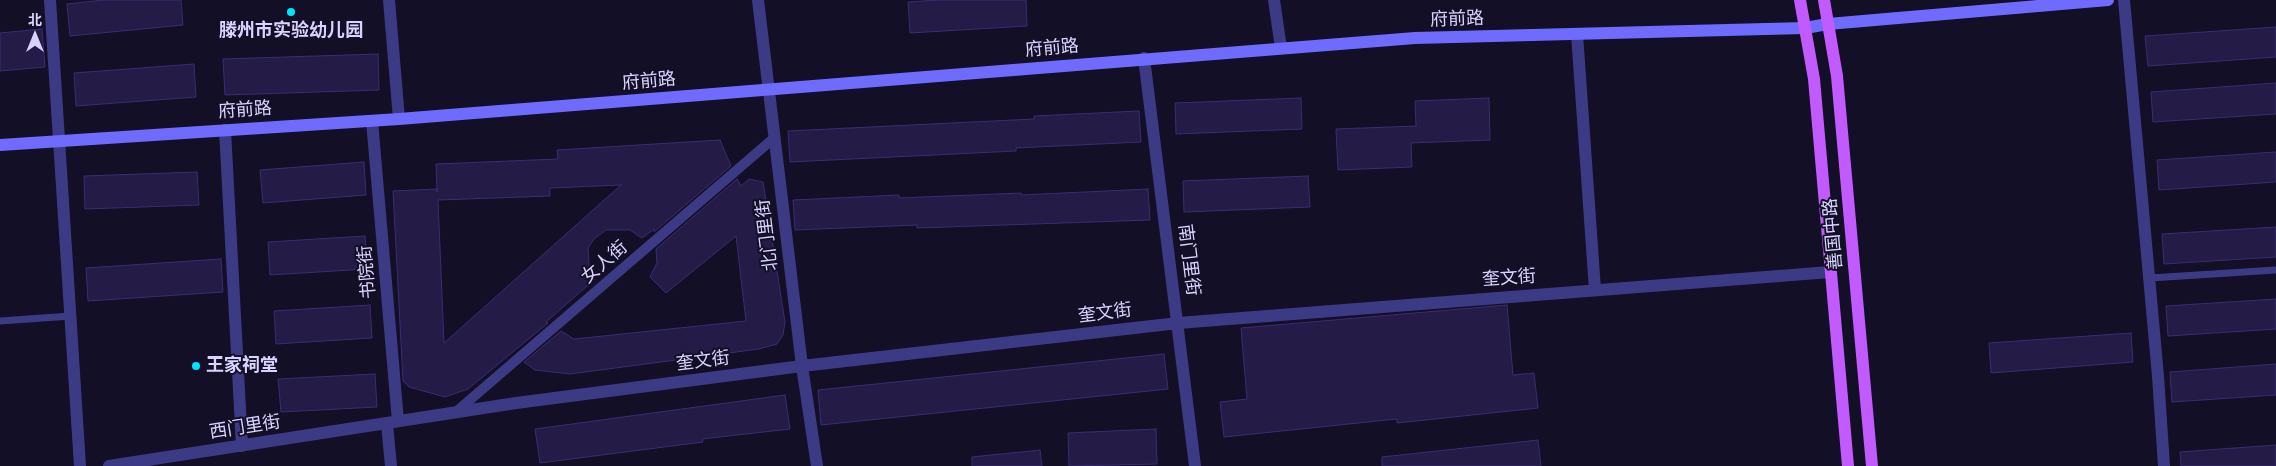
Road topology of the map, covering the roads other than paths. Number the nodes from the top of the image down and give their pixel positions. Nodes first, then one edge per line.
1 (50, 0) edge
2 (389, 0) edge
3 (758, 0) edge
4 (1274, 0) edge
5 (1800, 0) edge
6 (1824, 0) edge
7 (2108, 0) edge
8 (2124, 0) edge
9 (1828, 24) junction
10 (1805, 28) junction
11 (1577, 34) junction
12 (1281, 48) junction
13 (1144, 58) junction
14 (770, 90) junction
15 (399, 119) junction
16 (372, 121) junction
17 (225, 130) junction
18 (774, 138) junction
19 (61, 141) junction
20 (0, 145) edge
21 (2276, 270) edge
22 (1830, 272) junction
23 (2150, 278) junction
24 (1595, 290) junction
25 (71, 316) junction
26 (0, 321) edge
27 (1178, 323) junction
28 (802, 366) junction
29 (458, 411) junction
30 (392, 422) junction
31 (242, 446) junction
32 (80, 466) edge
33 (109, 466) edge
34 (391, 466) edge
35 (817, 466) edge
36 (1195, 466) edge
37 (1848, 466) edge
38 (1872, 466) edge
39 (2164, 466) edge

1 - 19 street
2 - 15 street
3 - 14 street, 北门里街
4 - 12 street
5 - 10 main road, 善国中路
6 - 9 main road, 善国中路
7 - 9 main road, 府前路
8 - 23 street
9 - 10 main road, 府前路
9 - 38 main road, 善国中路
10 - 11 main road, 府前路
10 - 22 main road, 善国中路
11 - 12 main road, 府前路
11 - 24 street
12 - 13 main road, 府前路
13 - 14 main road, 府前路
13 - 27 street, 南门里街
14 - 15 main road, 府前路
14 - 18 street, 北门里街
15 - 16 main road, 府前路
16 - 17 main road, 府前路
16 - 30 street, 书院街
17 - 19 main road, 府前路
17 - 31 street
18 - 28 street, 北门里街
18 - 29 street, 女人街
19 - 20 main road, 府前路
19 - 25 street
21 - 23 lane
22 - 24 street, 奎文街
22 - 37 main road, 善国中路
23 - 39 street
24 - 27 street, 奎文街
25 - 26 lane
25 - 32 street
27 - 28 street, 奎文街
27 - 36 street, 南门里街
28 - 29 street, 奎文街
28 - 35 street, 北门里街
29 - 30 street, 奎文街
30 - 31 street, 西门里街
30 - 34 street, 书院街
31 - 33 street, 西门里街

